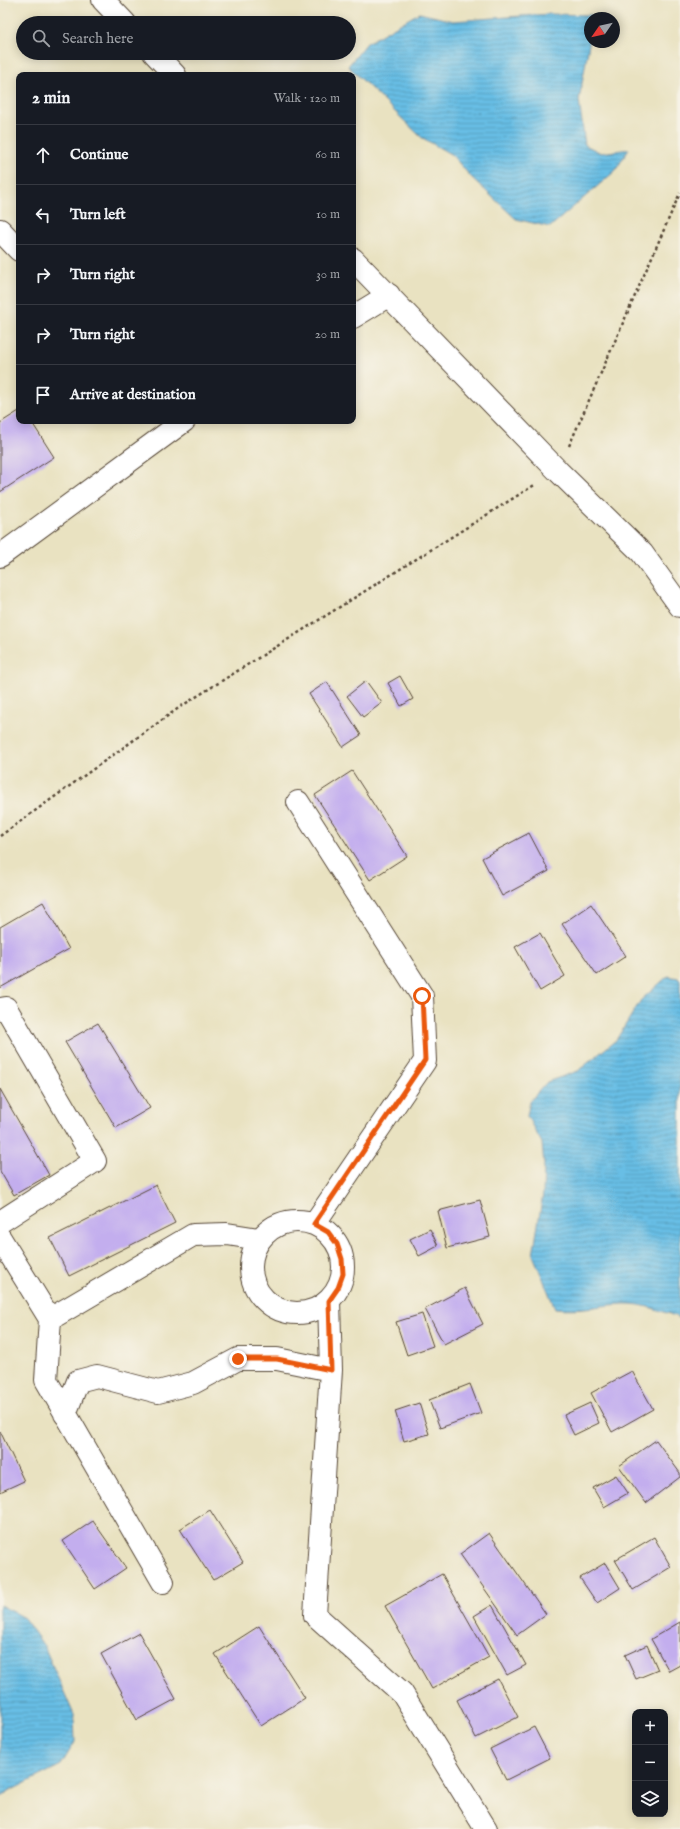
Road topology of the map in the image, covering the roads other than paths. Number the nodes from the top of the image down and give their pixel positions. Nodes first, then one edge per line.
1 (103, 0) edge
2 (118, 16) edge
3 (161, 60) edge
4 (172, 72) edge
5 (0, 230) edge
6 (16, 247) edge
7 (356, 262) edge
8 (388, 295) junction
9 (356, 315) edge
10 (180, 424) edge
11 (0, 556) edge
12 (680, 606) edge
13 (298, 802) dead end
14 (0, 1009) edge
15 (0, 1222) edge
16 (314, 1224) junction
17 (0, 1238) edge
18 (259, 1239) junction
19 (329, 1301) junction
20 (50, 1319) junction
21 (331, 1370) junction
22 (66, 1414) junction
23 (163, 1582) dead end
24 (486, 1829) edge

1 - 2 street
3 - 4 street
5 - 6 street
7 - 8 street
8 - 9 street
8 - 12 street
10 - 11 street
13 - 16 street
14 - 15 street
16 - 18 street
16 - 19 street
17 - 20 street
18 - 19 street
18 - 20 street
19 - 21 street
20 - 22 street
21 - 22 street
21 - 24 street
22 - 23 street

